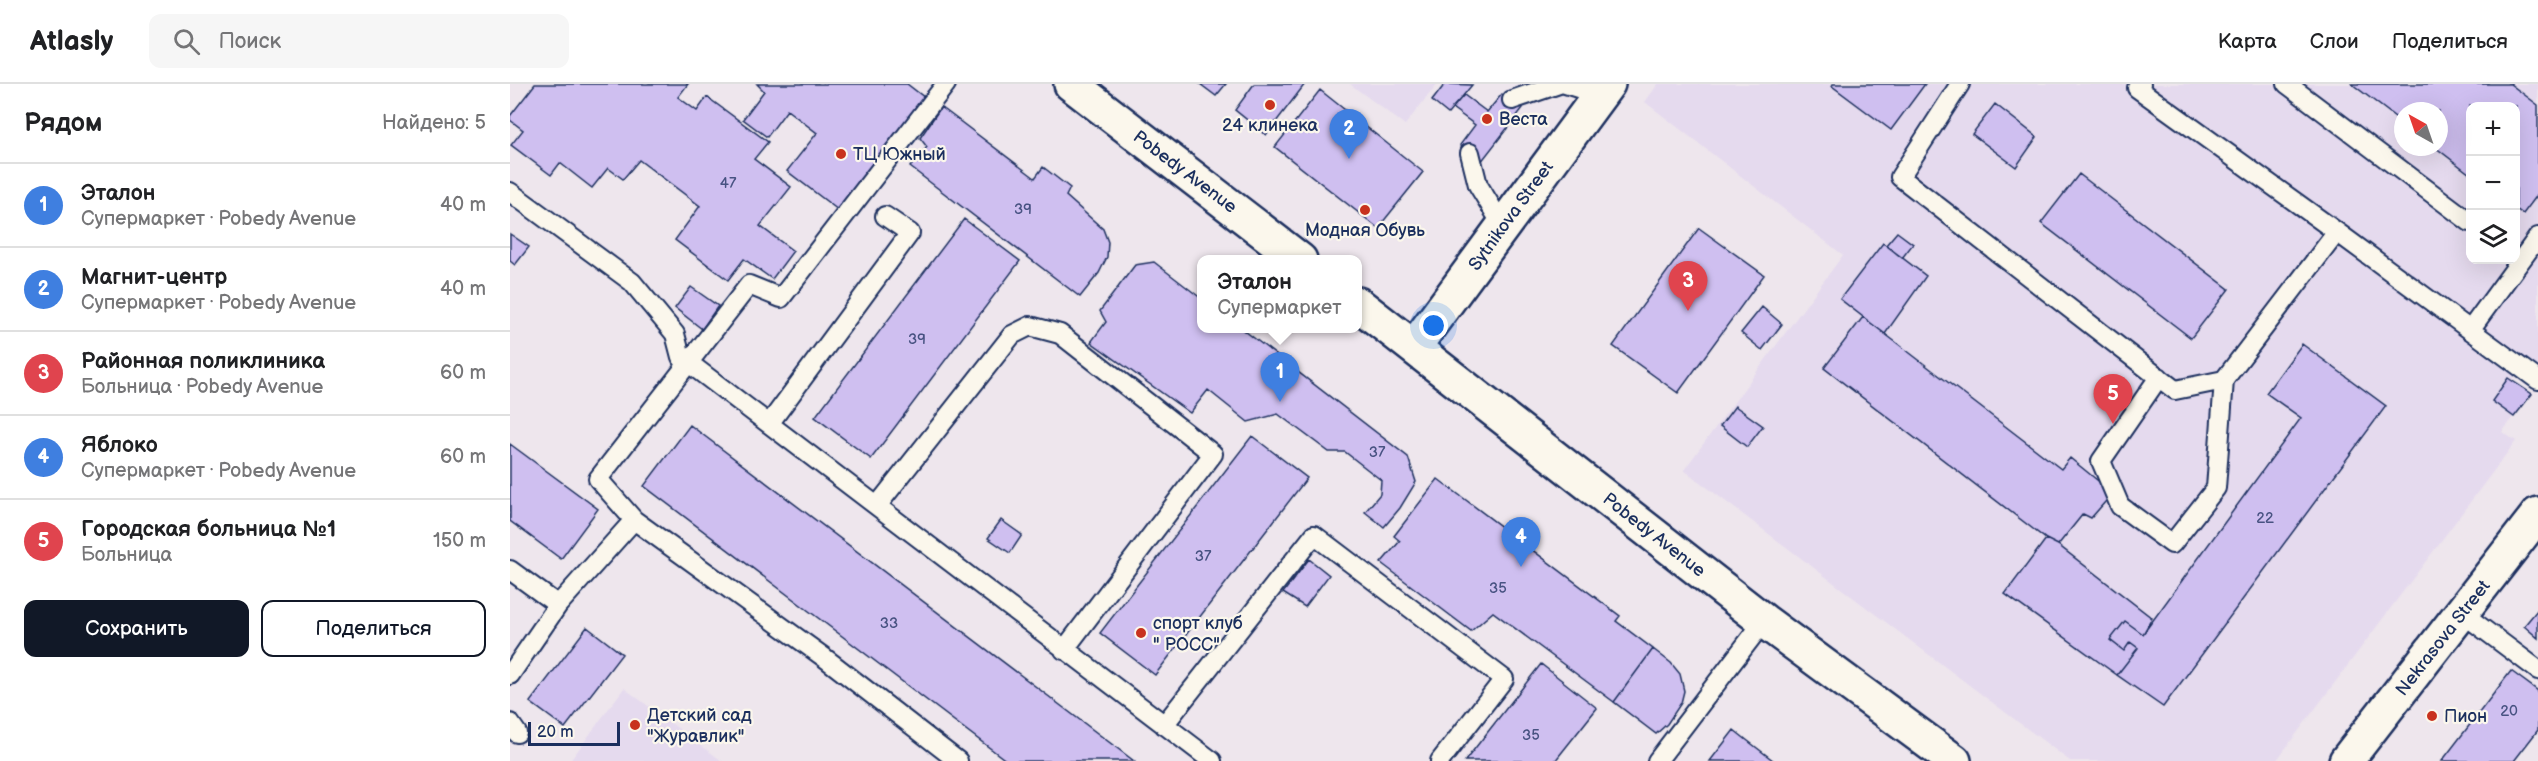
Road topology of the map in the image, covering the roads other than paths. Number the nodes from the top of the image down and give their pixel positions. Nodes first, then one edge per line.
1 (946, 84) edge
2 (1071, 84) edge
3 (1559, 84) edge
4 (1565, 84) edge
5 (1960, 84) edge
6 (2287, 84) edge
7 (2136, 86) edge
8 (1604, 90) edge
9 (1512, 100) dead end
10 (1470, 153) dead end
11 (510, 192) edge
12 (885, 216) dead end
13 (2466, 219) edge
14 (1503, 226) junction
15 (2337, 232) junction
16 (2538, 237) edge
17 (1293, 255) edge
18 (2520, 256) edge
19 (2514, 264) edge
20 (1362, 307) edge
21 (2470, 330) junction
22 (1414, 347) junction
23 (687, 362) junction
24 (2160, 377) junction
25 (2224, 380) junction
26 (2538, 380) edge
27 (769, 424) junction
28 (877, 506) junction
29 (2538, 514) edge
30 (634, 520) junction
31 (510, 570) edge
32 (558, 605) junction
33 (2462, 613) junction
34 (1764, 621) junction
35 (1064, 650) junction
36 (2538, 670) edge
37 (510, 675) edge
38 (1164, 725) junction
39 (958, 761) edge
40 (1212, 761) edge
41 (1440, 761) edge
42 (1657, 761) edge
43 (1954, 761) edge
44 (2346, 761) edge

1 - 23 lane
2 - 17 street, Pobedy Avenue
3 - 9 lane
4 - 8 lane
5 - 24 lane
6 - 13 lane
7 - 15 lane
8 - 14 street, Sytnikova Street
10 - 14 lane
11 - 23 lane
12 - 27 lane
14 - 22 street, Sytnikova Street
15 - 21 lane
15 - 25 lane
16 - 18 lane
19 - 21 lane
20 - 22 street, Pobedy Avenue
21 - 26 lane
22 - 34 street, Pobedy Avenue
23 - 27 lane
23 - 30 lane
24 - 25 lane
24 - 25 lane
27 - 28 lane
28 - 35 lane
28 - 35 lane
29 - 33 street, Nekrasova Street
30 - 32 lane
30 - 39 lane
31 - 32 lane
32 - 37 lane
33 - 36 lane
33 - 44 street, Nekrasova Street
34 - 42 lane
34 - 43 street, Pobedy Avenue
35 - 38 lane
38 - 40 lane
38 - 41 lane

